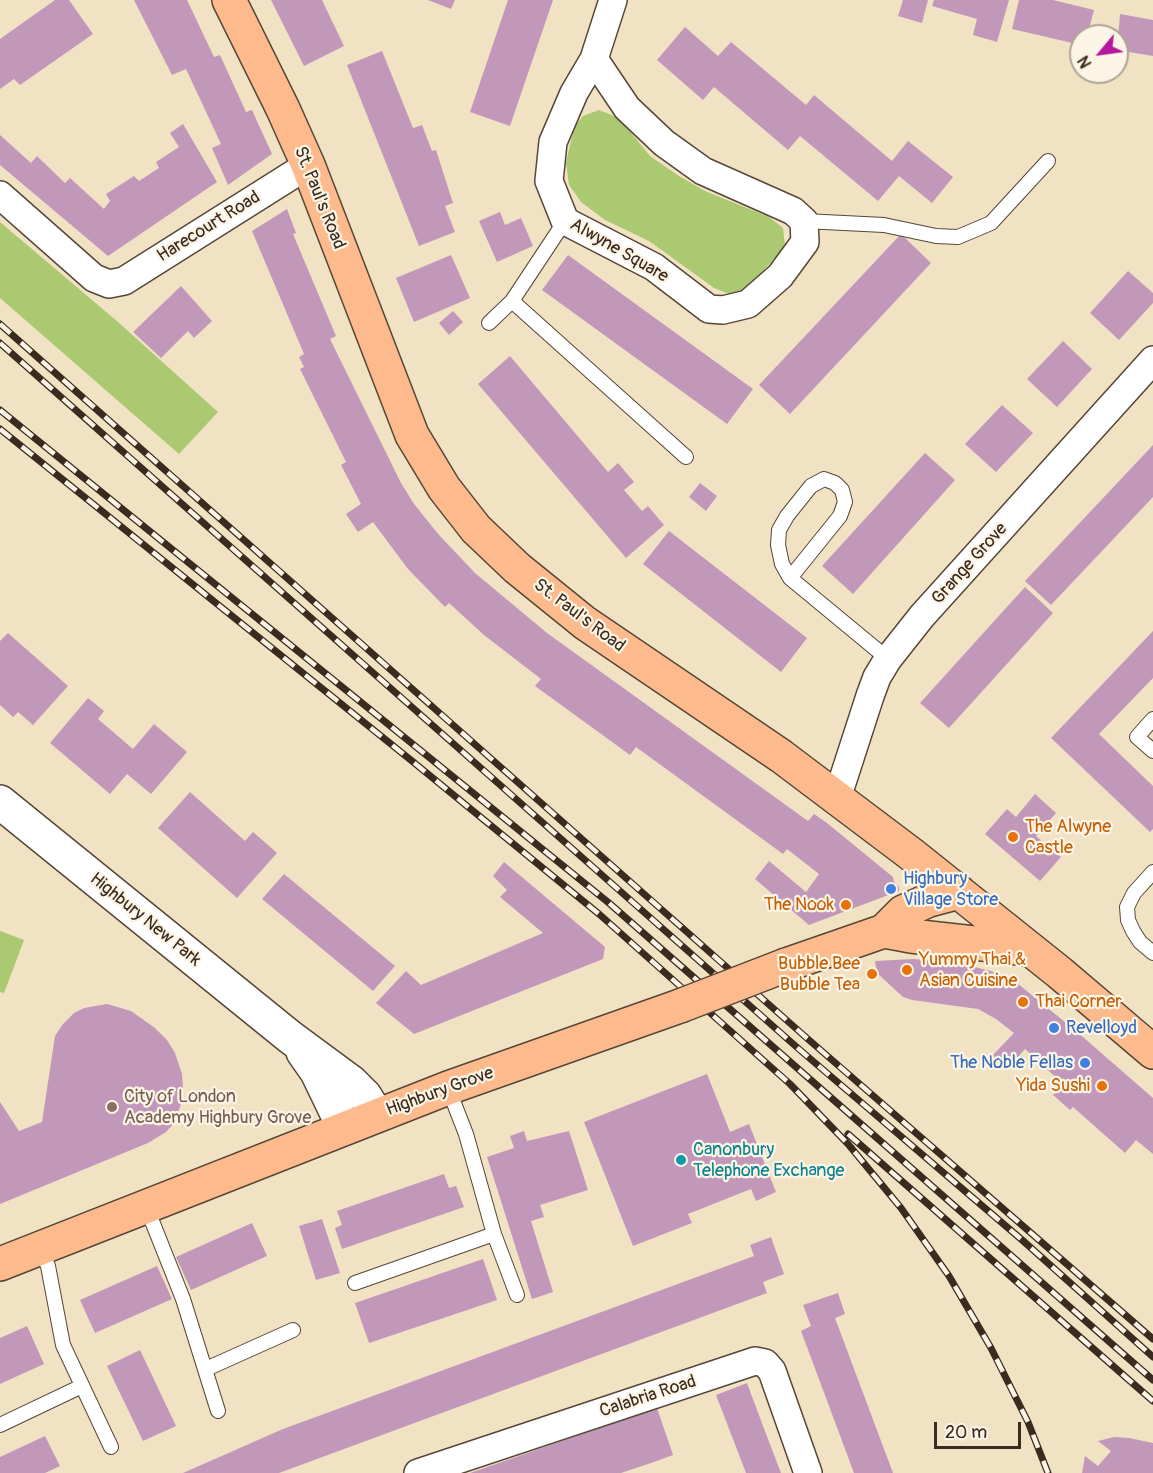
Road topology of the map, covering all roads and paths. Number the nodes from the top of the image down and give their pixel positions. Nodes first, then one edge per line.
1 (229, 0) edge
2 (613, 0) edge
3 (594, 59) junction
4 (1048, 161) dead end
5 (308, 165) junction
6 (0, 195) edge
7 (565, 221) junction
8 (804, 221) junction
9 (512, 301) junction
10 (489, 323) dead end
11 (1153, 360) edge
12 (686, 457) dead end
13 (790, 578) junction
14 (888, 659) junction
15 (1153, 719) edge
16 (1153, 751) edge
17 (837, 798) junction
18 (0, 802) edge
19 (1153, 872) edge
20 (959, 892) junction
21 (884, 931) junction
22 (1028, 949) junction
23 (1153, 953) edge
24 (291, 1037) junction
25 (1153, 1052) edge
26 (448, 1088) junction
27 (377, 1115) junction
28 (344, 1128) junction
29 (146, 1206) junction
30 (494, 1234) junction
31 (40, 1247) junction
32 (0, 1264) edge
33 (355, 1283) dead end
34 (517, 1295) dead end
35 (293, 1330) dead end
36 (206, 1370) junction
37 (82, 1386) junction
38 (218, 1411) dead end
39 (0, 1425) edge
40 (111, 1447) dead end
41 (418, 1473) edge
42 (808, 1473) edge

1 - 5 main road, St. Paul's Road
2 - 3 street, Alwyne Square
3 - 7 street, Alwyne Square
3 - 8 street
4 - 8 lane
5 - 6 street, Harecourt Road
5 - 17 main road, St. Paul's Road
7 - 8 street, Alwyne Square
7 - 9 lane
9 - 10 lane
9 - 12 lane
11 - 14 street, Grange Grove
13 - 13 lane
13 - 14 lane
14 - 17 street, Grange Grove
15 - 16 lane
17 - 20 main road, St. Paul's Road
18 - 24 street, Highbury New Park
19 - 23 lane
20 - 21 main road, Highbury Grove
20 - 22 main road, St. Paul's Road
21 - 22 main road, Highbury Grove
21 - 26 main road, Highbury Grove, bridge
22 - 25 main road, St. Paul's Road
24 - 27 street, Highbury New Park
24 - 28 street, Highbury New Park
26 - 27 main road, Highbury Grove
26 - 30 lane
27 - 28 main road, Highbury Grove
28 - 29 main road, Highbury Grove
29 - 31 main road, Highbury Grove
29 - 36 lane
30 - 33 lane
30 - 34 lane
31 - 32 main road, Highbury Grove
31 - 37 lane
35 - 36 lane
36 - 38 lane
37 - 39 lane
37 - 40 lane
41 - 42 street, Calabria Road

